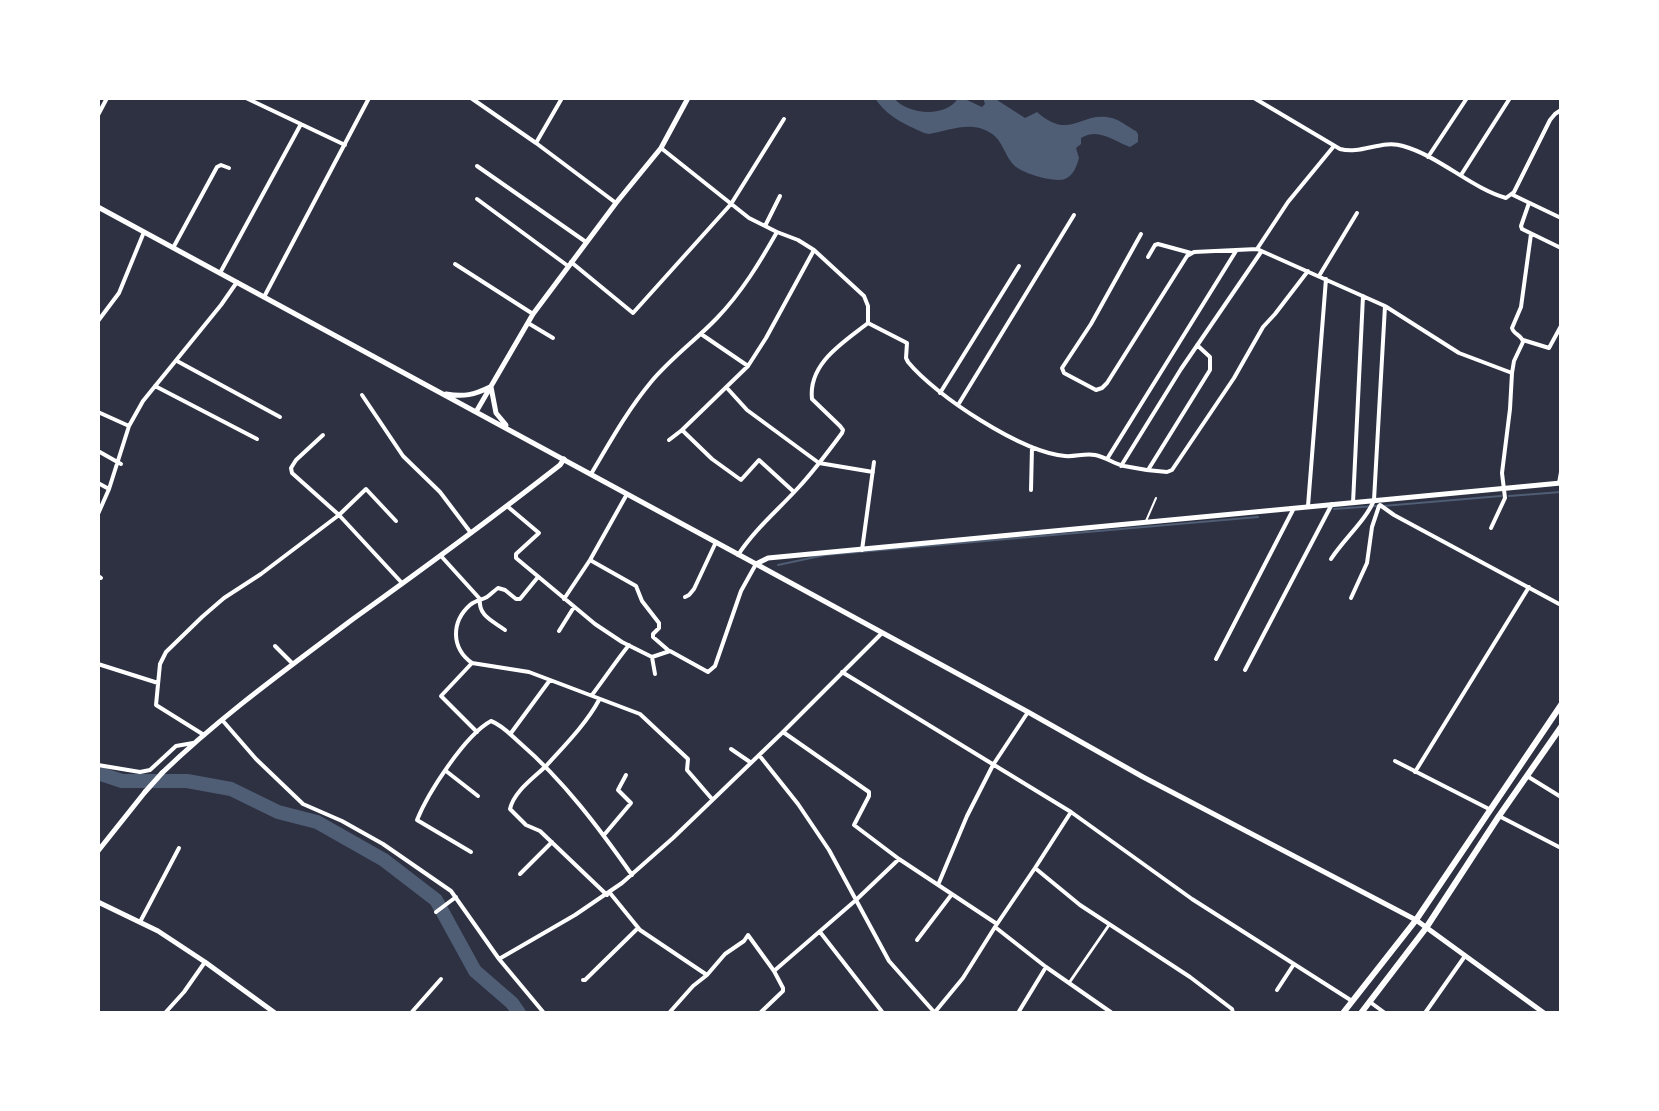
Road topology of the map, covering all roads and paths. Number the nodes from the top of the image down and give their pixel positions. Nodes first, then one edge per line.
1 (107, 98) edge
2 (246, 98) edge
3 (369, 98) edge
4 (471, 98) edge
5 (562, 98) edge
6 (688, 98) edge
7 (1254, 98) edge
8 (1467, 98) edge
9 (1510, 98) edge
10 (255, 100) edge
11 (1561, 110) edge
12 (98, 115) edge
13 (784, 119) dead end
14 (301, 124) junction
15 (536, 143) junction
16 (345, 145) junction
17 (1335, 145) junction
18 (661, 148) junction
19 (1428, 157) junction
20 (477, 166) dead end
21 (229, 168) dead end
22 (1461, 175) junction
23 (1512, 195) junction
24 (780, 196) dead end
25 (477, 199) dead end
26 (616, 203) junction
27 (1529, 203) junction
28 (731, 204) junction
29 (98, 207) edge
30 (1357, 213) dead end
31 (1074, 215) dead end
32 (1561, 218) edge
33 (765, 226) junction
34 (144, 232) junction
35 (777, 232) junction
36 (1141, 234) dead end
37 (1531, 234) junction
38 (586, 242) junction
39 (173, 248) junction
40 (1561, 248) edge
41 (814, 250) junction
42 (1259, 250) junction
43 (1236, 251) junction
44 (1191, 253) junction
45 (1148, 257) dead end
46 (455, 264) dead end
47 (570, 264) junction
48 (1019, 266) dead end
49 (1308, 271) junction
50 (220, 273) junction
51 (1319, 276) junction
52 (1326, 279) junction
53 (237, 282) junction
54 (1363, 296) junction
55 (264, 297) junction
56 (1385, 306) junction
57 (533, 314) junction
58 (98, 321) edge
59 (528, 323) junction
60 (868, 323) junction
61 (1561, 326) edge
62 (700, 333) junction
63 (553, 338) dead end
64 (1523, 340) junction
65 (1197, 345) junction
66 (177, 361) junction
67 (748, 366) junction
68 (1512, 373) junction
69 (155, 386) junction
70 (491, 386) junction
71 (727, 387) junction
72 (940, 393) junction
73 (442, 394) junction
74 (362, 395) dead end
75 (958, 405) junction
76 (98, 412) edge
77 (476, 412) junction
78 (280, 417) dead end
79 (129, 426) junction
80 (510, 430) junction
81 (682, 430) junction
82 (323, 435) dead end
83 (257, 439) dead end
84 (669, 440) dead end
85 (1032, 447) junction
86 (98, 451) edge
87 (564, 459) junction
88 (1107, 459) junction
89 (874, 462) dead end
90 (119, 463) junction
91 (819, 463) junction
92 (1121, 466) junction
93 (1148, 470) junction
94 (873, 472) junction
95 (1561, 472) edge
96 (591, 474) junction
97 (98, 483) edge
98 (1560, 483) edge
99 (1504, 487) junction
100 (109, 489) junction
101 (1031, 490) dead end
102 (794, 492) junction
103 (627, 494) junction
104 (1156, 498) dead end
105 (1353, 503) junction
106 (1332, 504) junction
107 (1376, 505) junction
108 (507, 506) junction
109 (1308, 506) junction
110 (1294, 508) junction
111 (98, 514) edge
112 (339, 515) junction
113 (396, 521) dead end
114 (1146, 522) junction
115 (1491, 528) dead end
116 (471, 533) junction
117 (716, 542) junction
118 (862, 550) junction
119 (738, 555) junction
120 (440, 556) junction
121 (1331, 559) dead end
122 (590, 560) junction
123 (756, 564) junction
124 (538, 577) junction
125 (402, 583) junction
126 (1529, 587) junction
127 (685, 597) dead end
128 (1351, 598) dead end
129 (480, 599) junction
130 (564, 599) junction
131 (1561, 605) edge
132 (574, 607) junction
133 (505, 630) dead end
134 (559, 631) dead end
135 (881, 634) junction
136 (629, 645) junction
137 (275, 646) dead end
138 (670, 651) junction
139 (652, 657) junction
140 (1216, 659) dead end
141 (472, 663) junction
142 (98, 664) edge
143 (293, 664) junction
144 (1245, 670) dead end
145 (842, 672) junction
146 (655, 674) dead end
147 (550, 680) junction
148 (158, 683) junction
149 (592, 695) junction
150 (600, 699) junction
151 (1561, 705) edge
152 (1028, 712) junction
153 (223, 721) junction
154 (1561, 727) edge
155 (477, 732) junction
156 (783, 732) junction
157 (510, 734) junction
158 (204, 735) junction
159 (193, 743) junction
160 (731, 749) dead end
161 (759, 754) junction
162 (1395, 761) dead end
163 (750, 762) junction
164 (98, 765) edge
165 (993, 765) junction
166 (546, 766) junction
167 (446, 771) junction
168 (1415, 772) junction
169 (626, 775) dead end
170 (1527, 776) junction
171 (478, 796) dead end
172 (1561, 797) edge
173 (712, 799) junction
174 (1489, 809) junction
175 (1071, 812) junction
176 (1499, 816) junction
177 (604, 835) junction
178 (552, 842) junction
179 (99, 846) edge
180 (179, 848) dead end
181 (1561, 848) edge
182 (471, 852) dead end
183 (899, 859) junction
184 (1035, 868) junction
185 (520, 874) dead end
186 (632, 875) junction
187 (938, 885) junction
188 (608, 894) junction
189 (952, 894) junction
190 (456, 897) junction
191 (856, 900) junction
192 (98, 902) edge
193 (437, 911) dead end
194 (1416, 920) junction
195 (140, 922) junction
196 (996, 925) junction
197 (1109, 925) junction
198 (638, 928) junction
199 (1426, 928) junction
200 (820, 932) junction
201 (917, 940) dead end
202 (1465, 956) junction
203 (499, 959) junction
204 (205, 962) junction
205 (1294, 964) junction
206 (1046, 967) junction
207 (774, 971) junction
208 (707, 975) junction
209 (441, 979) dead end
210 (583, 980) dead end
211 (1069, 983) junction
212 (1277, 990) dead end
213 (1352, 1001) junction
214 (1370, 1002) junction
215 (165, 1013) edge
216 (275, 1013) edge
217 (411, 1013) edge
218 (544, 1013) edge
219 (669, 1013) edge
220 (760, 1013) edge
221 (883, 1013) edge
222 (934, 1013) edge
223 (1018, 1013) edge
224 (1112, 1013) edge
225 (1233, 1013) edge
226 (1343, 1013) edge
227 (1361, 1013) edge
228 (1385, 1013) edge
229 (1425, 1013) edge
230 (1544, 1013) edge

1 - 12 street
2 - 10 street
3 - 16 street
4 - 15 street
5 - 15 street
6 - 18 main road
7 - 17 street
8 - 19 street
9 - 22 street
10 - 14 street
11 - 23 street
13 - 28 street
14 - 16 street
14 - 50 street
15 - 26 street
16 - 55 street
17 - 19 street
17 - 42 street
18 - 26 main road
18 - 28 street
19 - 22 street
20 - 38 street
21 - 39 street
22 - 23 street
23 - 27 street
24 - 33 street
25 - 47 street
26 - 38 main road
27 - 32 street
27 - 37 street
28 - 33 street
28 - 47 street
29 - 34 main road
30 - 51 street
31 - 75 street
33 - 35 street
34 - 39 main road
34 - 58 street
35 - 41 street
35 - 62 street
36 - 44 street
37 - 40 street
37 - 64 street
38 - 47 main road
39 - 50 main road
41 - 60 street
41 - 67 street
42 - 43 street
42 - 49 street
42 - 65 street
43 - 44 street
43 - 88 street
44 - 45 street
46 - 57 street
47 - 57 main road
48 - 72 street
49 - 51 street
49 - 93 street
50 - 53 main road
51 - 52 street
52 - 54 street
52 - 109 street
53 - 55 main road
53 - 66 street
54 - 56 street
54 - 105 street
55 - 73 main road
56 - 68 street
56 - 107 street
57 - 59 main road
59 - 63 street
59 - 70 main road
60 - 72 street
60 - 91 street
61 - 64 street
62 - 67 street
62 - 96 street
64 - 68 street
65 - 92 street
65 - 93 street
66 - 69 street
66 - 78 street
67 - 71 street
68 - 99 street
69 - 79 street
69 - 83 street
70 - 73 main road
70 - 77 main road
70 - 80 main road
71 - 81 street
71 - 91 street
72 - 75 street
73 - 77 main road
74 - 116 street
75 - 85 street
76 - 79 street
77 - 80 main road
79 - 90 street
80 - 87 main road
81 - 84 street
81 - 102 street
82 - 112 street
85 - 88 street
85 - 101 street
86 - 90 street
87 - 96 main road
87 - 108 main road
88 - 92 street
89 - 94 street
90 - 100 street
91 - 94 street
91 - 102 street
92 - 93 street
94 - 118 street
95 - 98 street
96 - 103 main road
97 - 100 street
98 - 99 main road
99 - 107 main road
99 - 115 street
100 - 111 street
102 - 119 street
103 - 117 main road
103 - 122 street
104 - 114 lane
105 - 106 main road
105 - 107 main road
106 - 109 main road
106 - 144 street
107 - 121 street
107 - 126 street
107 - 128 street
108 - 116 main road
108 - 124 street
109 - 110 main road
110 - 114 main road
110 - 140 street
112 - 113 street
112 - 125 street
112 - 148 street
114 - 118 main road
116 - 120 main road
117 - 119 main road
117 - 127 street
118 - 123 main road
119 - 123 main road
120 - 125 main road
120 - 129 street
122 - 130 street
122 - 138 street
123 - 135 main road
123 - 138 street
124 - 129 street
124 - 130 street
125 - 143 main road
126 - 131 street
126 - 168 street
129 - 133 street
129 - 141 street
130 - 132 street
132 - 134 street
132 - 136 street
135 - 145 street
135 - 152 main road
136 - 139 street
136 - 149 street
137 - 143 street
138 - 139 street
139 - 146 street
141 - 147 street
141 - 155 street
142 - 148 street
143 - 153 main road
145 - 156 street
145 - 165 street
147 - 149 street
147 - 157 street
148 - 158 street
149 - 150 street
150 - 166 street
150 - 173 street
151 - 174 main road
152 - 165 street
152 - 194 main road
153 - 158 main road
153 - 190 street
154 - 170 main road
155 - 157 street
155 - 167 street
156 - 161 street
156 - 183 street
157 - 166 street
158 - 159 main road
159 - 164 street
159 - 179 main road
160 - 163 street
161 - 163 street
161 - 191 street
162 - 168 street
163 - 173 street
165 - 175 street
165 - 187 street
166 - 177 street
166 - 178 street
167 - 171 street
167 - 182 street
168 - 174 street
169 - 177 street
170 - 172 street
170 - 176 main road
173 - 186 street
174 - 194 main road
175 - 184 street
175 - 205 street
176 - 181 street
176 - 199 main road
177 - 186 street
178 - 185 street
178 - 188 street
180 - 195 street
183 - 187 street
183 - 191 street
184 - 196 street
184 - 197 street
186 - 188 street
187 - 189 street
188 - 198 street
188 - 203 street
189 - 196 street
189 - 201 street
190 - 193 street
190 - 203 street
191 - 200 street
191 - 222 street
192 - 195 main road
194 - 199 main road
194 - 213 main road
195 - 204 main road
196 - 206 street
196 - 222 street
197 - 211 street
197 - 225 street
198 - 208 street
198 - 210 street
199 - 202 main road
199 - 214 main road
200 - 207 street
200 - 221 street
202 - 229 street
202 - 230 main road
203 - 218 street
204 - 215 street
204 - 216 main road
205 - 212 street
205 - 213 street
206 - 211 street
206 - 223 street
207 - 208 street
207 - 220 street
208 - 219 street
209 - 217 street
211 - 224 street
213 - 226 main road
214 - 227 main road
214 - 228 street

